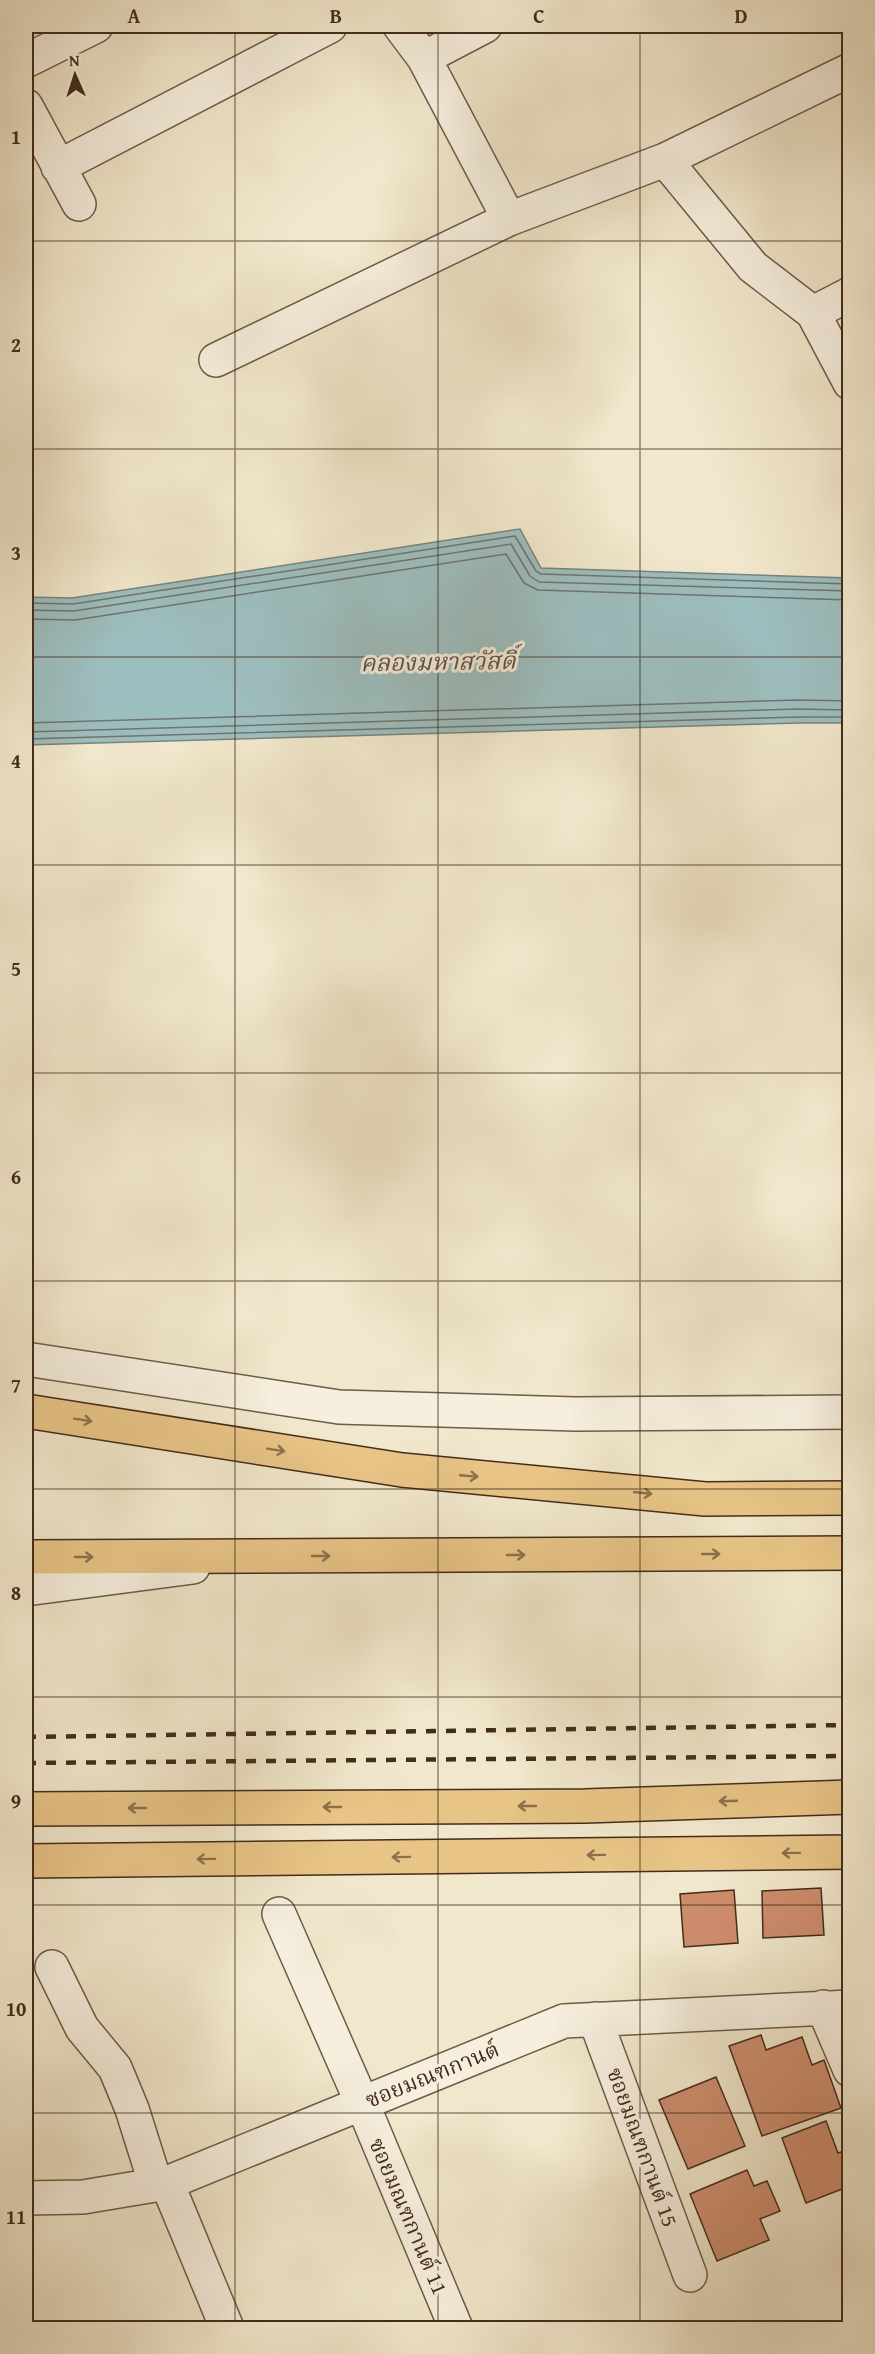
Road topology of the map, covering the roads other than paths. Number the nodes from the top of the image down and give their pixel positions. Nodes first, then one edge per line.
1 (96, 26) edge
2 (330, 26) edge
3 (400, 26) edge
4 (485, 26) edge
5 (424, 58) junction
6 (26, 61) edge
7 (849, 70) edge
8 (26, 106) edge
9 (34, 143) edge
10 (665, 160) junction
11 (58, 167) junction
12 (79, 204) dead end
13 (509, 219) junction
14 (849, 294) edge
15 (813, 313) junction
16 (216, 360) dead end
17 (849, 383) edge
18 (26, 1359) edge
19 (26, 1411) edge
20 (849, 1412) edge
21 (849, 1498) edge
22 (849, 1553) edge
23 (284, 1556) junction
24 (26, 1557) edge
25 (26, 1589) edge
26 (849, 1797) edge
27 (26, 1809) edge
28 (849, 1852) edge
29 (26, 1861) edge
30 (279, 1914) dead end
31 (52, 1967) dead end
32 (836, 2007) edge
33 (595, 2019) junction
34 (849, 2070) edge
35 (362, 2103) junction
36 (161, 2184) junction
37 (26, 2198) edge
38 (690, 2275) dead end
39 (227, 2328) edge
40 (456, 2328) edge

1 - 6 street
2 - 11 street
3 - 5 street
4 - 5 street
5 - 13 street
7 - 10 street
8 - 9 street
9 - 11 street
10 - 13 street
10 - 15 street
11 - 12 street
13 - 16 street
14 - 15 street
15 - 17 street
18 - 20 street
19 -> 21 main road
23 -> 22 main road
24 -> 23 main road
23 - 25 street
26 -> 27 main road
28 -> 29 main road
30 - 35 street, ซอยมณฑกานต์ 11
31 - 36 street
32 - 33 street, ซอยมณฑกานต์
32 - 34 street
33 - 35 street, ซอยมณฑกานต์
33 - 38 street, ซอยมณฑกานต์ 15
35 - 36 street, ซอยมณฑกานต์
35 - 40 street, ซอยมณฑกานต์ 11
36 - 37 street, ซอยมณฑกานต์
36 - 39 street

